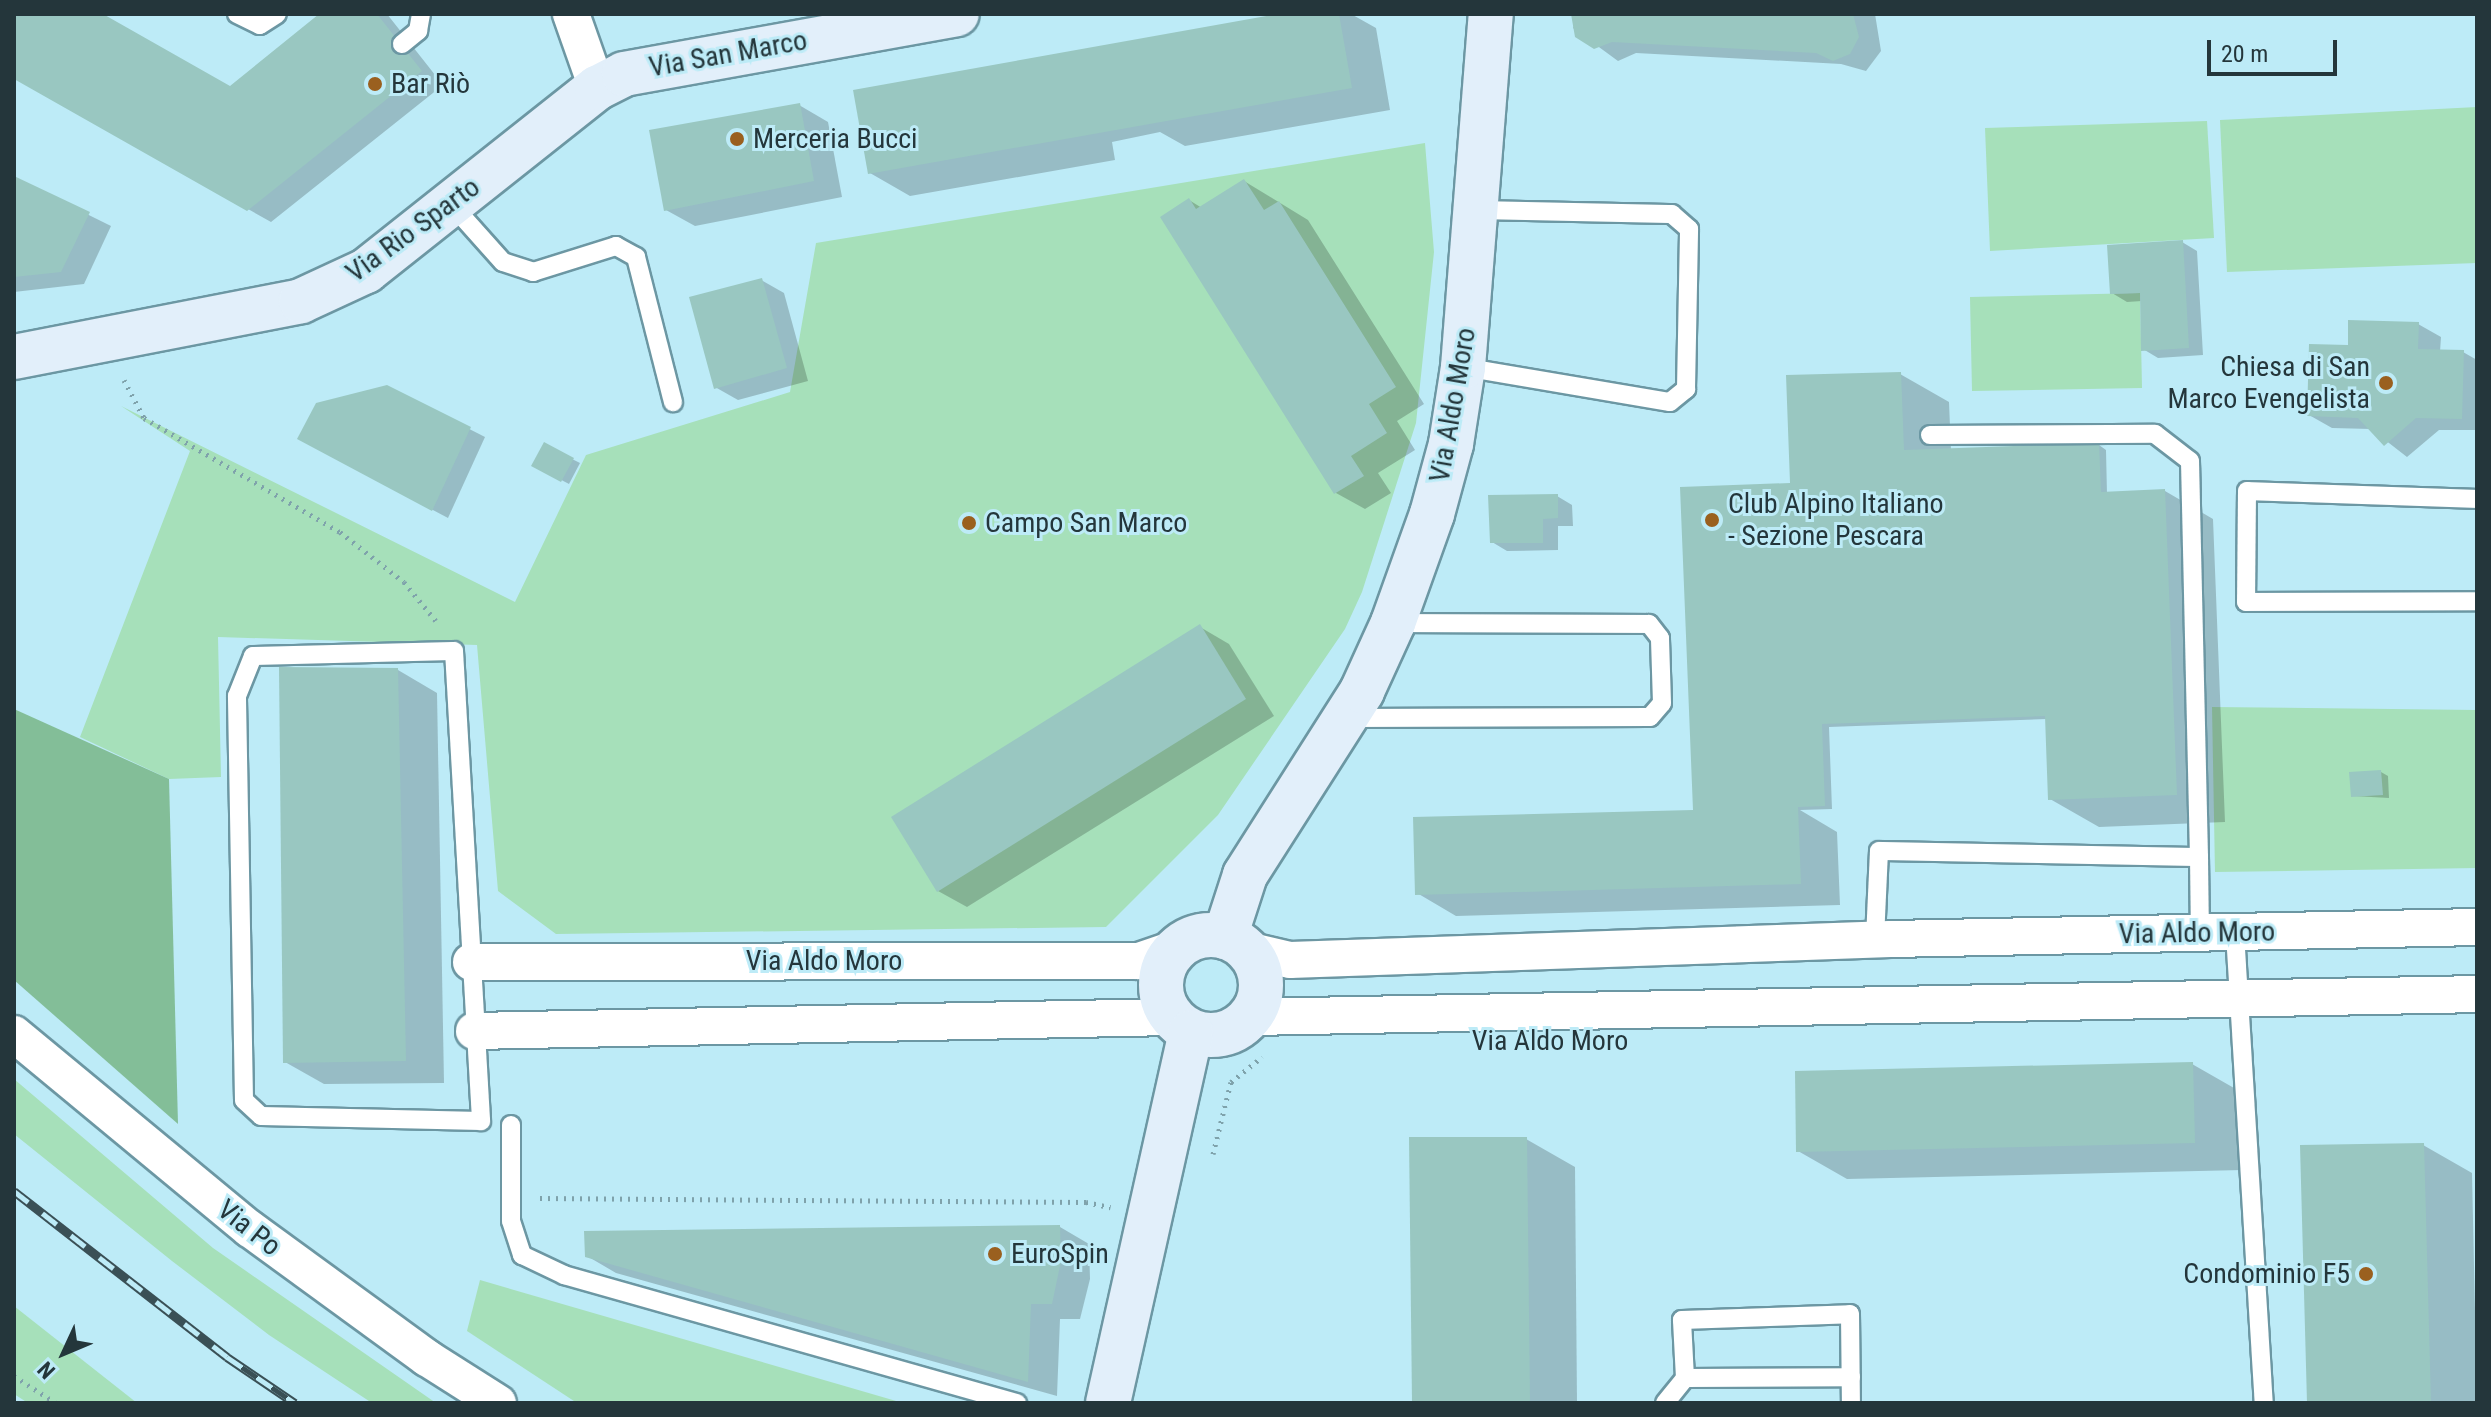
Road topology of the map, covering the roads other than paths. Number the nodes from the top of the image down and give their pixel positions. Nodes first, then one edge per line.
1 (237, 14) edge
2 (277, 14) edge
3 (421, 14) edge
4 (571, 14) edge
5 (957, 14) edge
6 (1491, 14) edge
7 (402, 44) dead end
8 (597, 88) junction
9 (452, 205) junction
10 (1475, 210) junction
11 (14, 357) edge
12 (1463, 367) junction
13 (673, 402) dead end
14 (1930, 435) dead end
15 (2477, 499) edge
16 (2477, 601) edge
17 (1393, 623) junction
18 (1345, 718) junction
19 (2199, 857) junction
20 (2477, 927) edge
21 (2235, 933) junction
22 (2200, 934) junction
23 (1875, 939) junction
24 (1236, 943) junction
25 (1176, 948) junction
26 (471, 962) junction
27 (2477, 994) edge
28 (2239, 998) junction
29 (1181, 1025) junction
30 (474, 1031) junction
31 (14, 1034) edge
32 (1258, 1035) junction
33 (511, 1125) dead end
34 (1851, 1377) junction
35 (1685, 1378) junction
36 (498, 1403) edge
37 (1017, 1403) edge
38 (1108, 1403) edge
39 (1665, 1403) edge
40 (1851, 1403) edge
41 (2264, 1403) edge

1 - 2 lane
3 - 7 lane
4 - 8 street
5 - 8 street, Via San Marco
6 - 10 street, Via Aldo Moro
8 - 9 street, Via Rio Sparto
9 - 11 street, Via Rio Sparto
9 - 13 lane
10 - 12 street, Via Aldo Moro
10 - 12 lane
12 - 17 street, Via Aldo Moro
14 - 19 lane
15 - 16 lane
17 - 18 street, Via Aldo Moro
17 - 18 lane
18 - 24 street, Via Aldo Moro
19 - 22 lane
19 - 23 lane
20 - 21 street, Via Aldo Moro
21 - 22 street, Via Aldo Moro
21 - 28 lane
22 - 23 street, Via Aldo Moro
23 - 24 street, Via Aldo Moro
24 - 25 street
24 - 32 street
25 - 26 street, Via Aldo Moro
25 - 29 street
26 - 30 lane
26 - 30 lane
27 - 28 street, Via Aldo Moro
28 - 32 street, Via Aldo Moro
28 - 41 lane
29 - 30 street
29 - 32 street
29 - 38 street
31 - 36 street, Via Po
33 - 37 lane
34 - 35 lane
34 - 35 lane
34 - 40 lane
35 - 39 lane

